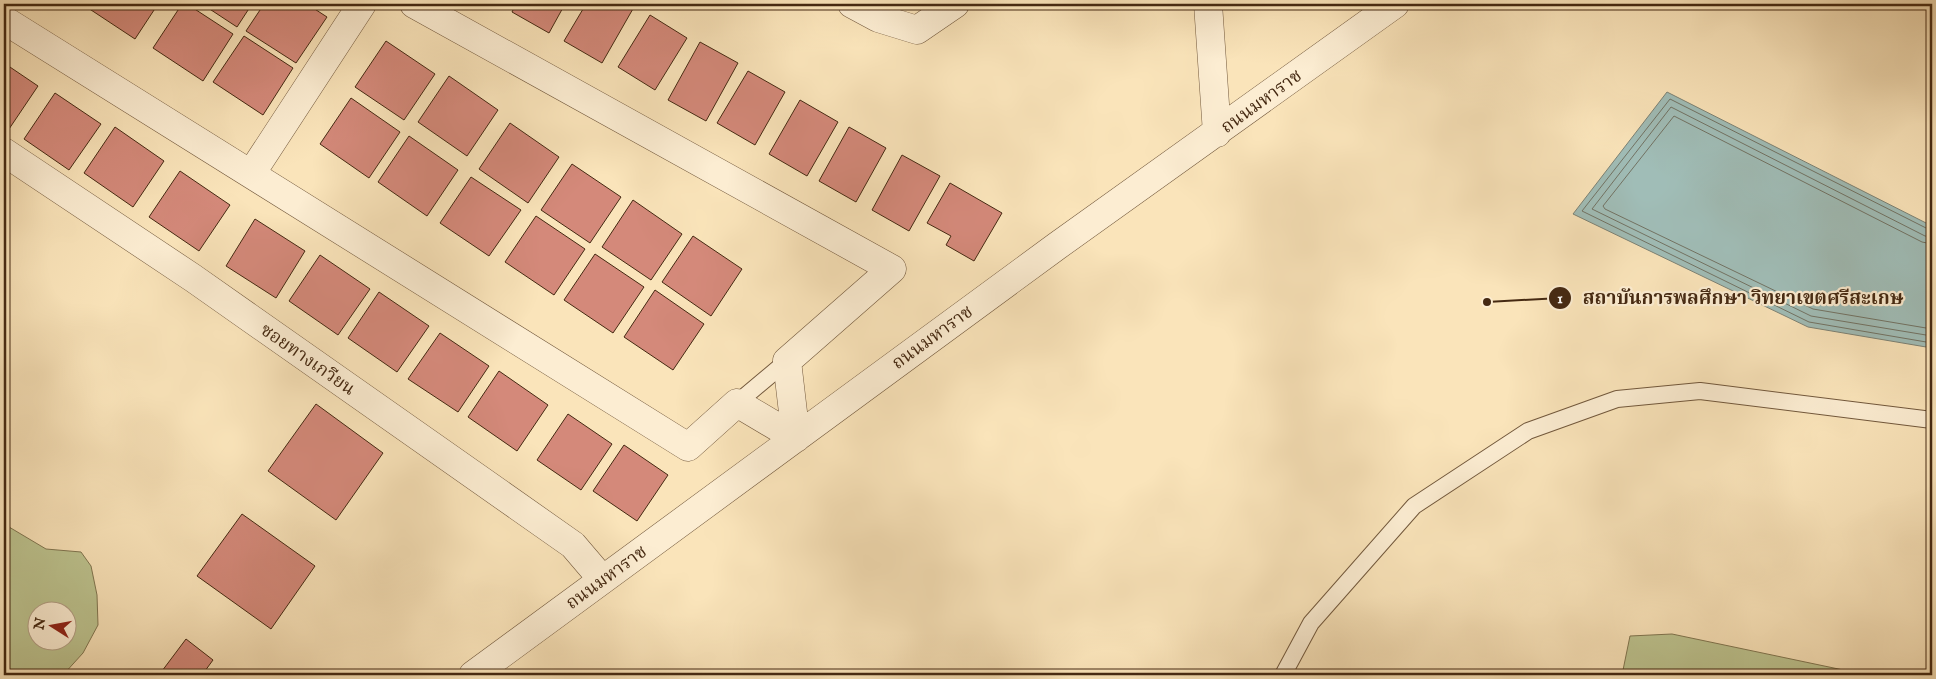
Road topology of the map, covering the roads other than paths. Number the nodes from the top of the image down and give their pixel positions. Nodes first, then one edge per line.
1 (362, 4) edge
2 (414, 4) edge
3 (852, 4) edge
4 (955, 4) edge
5 (1208, 4) edge
6 (1395, 4) edge
7 (878, 11) edge
8 (4, 20) edge
9 (1217, 133) junction
10 (4, 152) edge
11 (251, 174) junction
12 (787, 361) junction
13 (737, 403) junction
14 (1932, 420) edge
15 (796, 438) junction
16 (602, 579) junction
17 (472, 675) edge
18 (1283, 675) edge

1 - 11 street
2 - 12 street
3 - 7 street
4 - 7 street
5 - 9 street
6 - 9 street, ถนนมหาราช
8 - 11 street
9 - 15 street, ถนนมหาราช
10 - 16 street, ซอยทางเกวียน
11 - 13 street
12 - 13 lane
12 - 15 street
13 - 15 street
14 - 18 lane
15 - 16 street, ถนนมหาราช
16 - 17 street, ถนนมหาราช

